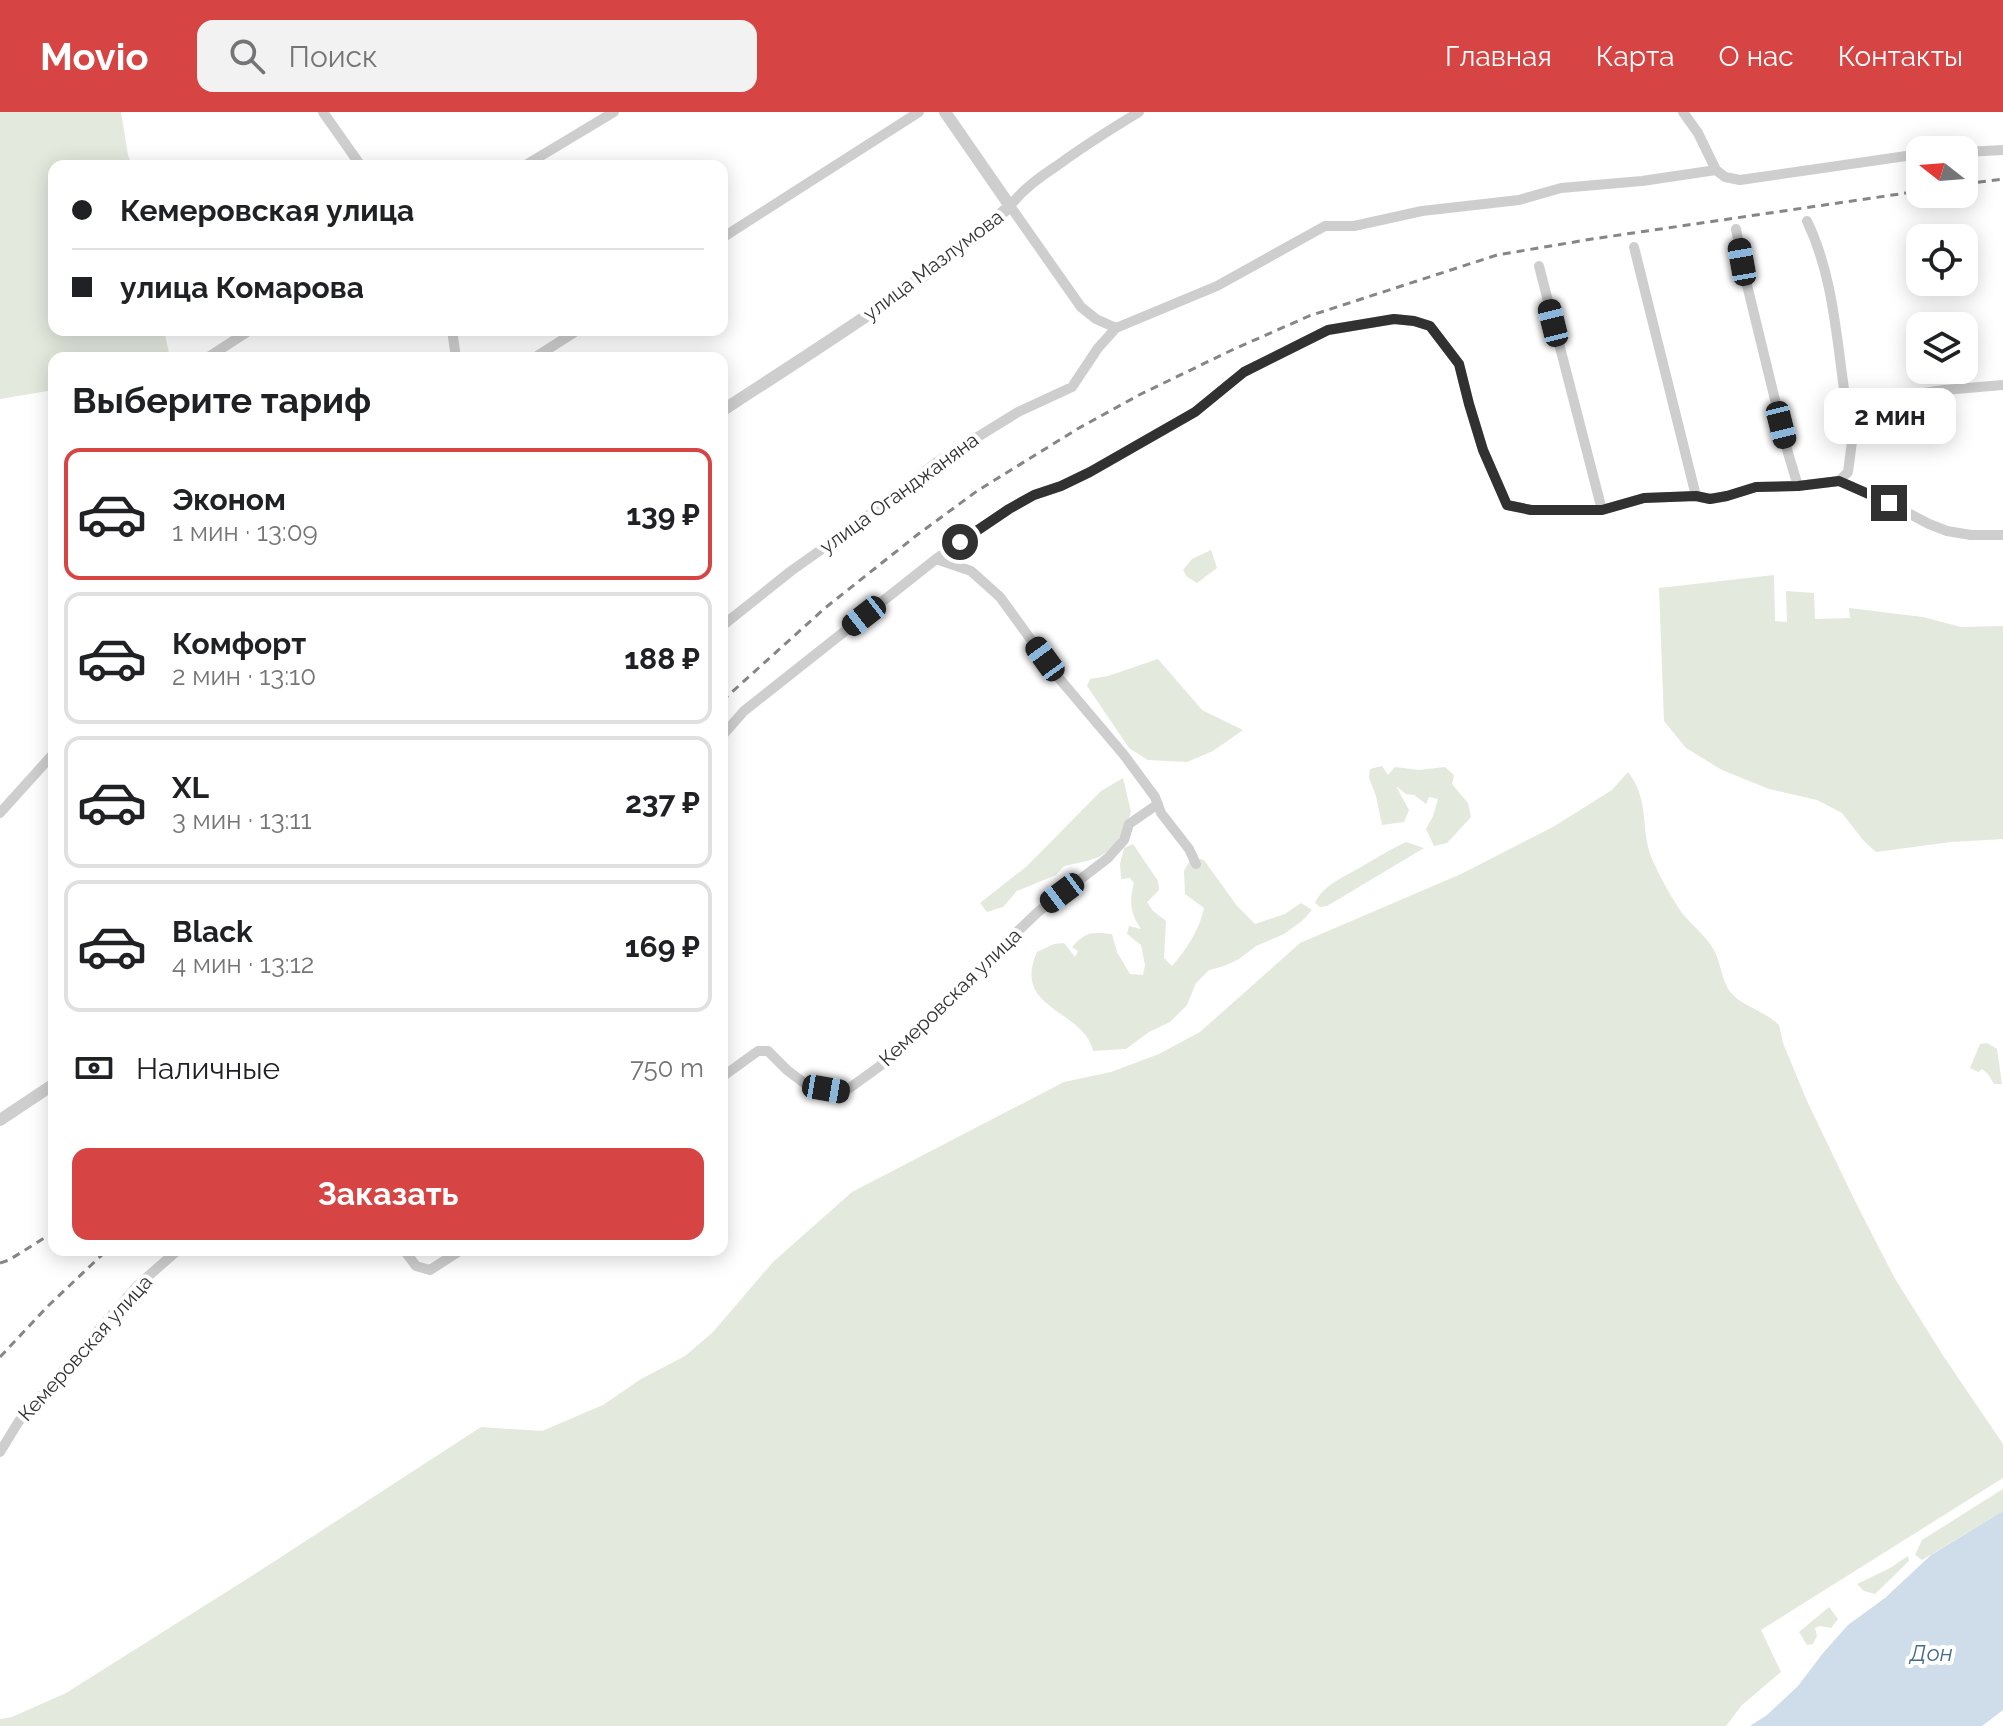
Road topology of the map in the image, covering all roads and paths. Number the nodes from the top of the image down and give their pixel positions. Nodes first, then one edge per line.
1 (323, 112) edge
2 (614, 112) edge
3 (919, 112) edge
4 (945, 112) edge
5 (1139, 112) edge
6 (1683, 112) edge
7 (2003, 150) edge
8 (1978, 151) edge
9 (1906, 156) edge
10 (357, 160) edge
11 (534, 160) edge
12 (1716, 170) junction
13 (1010, 206) junction
14 (1807, 221) dead end
15 (1736, 229) dead end
16 (728, 234) edge
17 (1634, 247) dead end
18 (1539, 266) dead end
19 (1116, 328) junction
20 (241, 336) edge
21 (569, 336) edge
22 (216, 352) edge
23 (543, 352) edge
24 (2003, 385) edge
25 (728, 407) edge
26 (1856, 411) junction
27 (1839, 481) junction
28 (1798, 486) junction
29 (1696, 496) junction
30 (1602, 510) junction
31 (2003, 535) edge
32 (936, 559) junction
33 (728, 621) edge
34 (728, 729) edge
35 (48, 760) edge
36 (1158, 804) junction
37 (0, 813) edge
38 (1196, 864) dead end
39 (728, 1073) edge
40 (48, 1088) edge
41 (0, 1120) edge
42 (171, 1256) edge
43 (408, 1256) edge
44 (452, 1256) edge
45 (0, 1452) edge

1 - 10 street
2 - 11 street
3 - 16 street
4 - 13 street
5 - 13 street, улица Мазлумова
6 - 12 street
7 - 8 street
9 - 12 street
12 - 19 street, улица Оганджаняна
13 - 19 street
13 - 25 street, улица Мазлумова
14 - 26 street
15 - 28 street
17 - 29 street
18 - 30 street
19 - 33 street, улица Оганджаняна
20 - 22 street
21 - 23 street
24 - 26 street
26 - 27 street
27 - 28 street
27 - 31 street
28 - 29 street
29 - 30 street
30 - 32 street
32 - 34 street
32 - 36 street
35 - 37 street
36 - 38 street
36 - 39 street, Кемеровская улица
40 - 41 street
42 - 45 street, Кемеровская улица
43 - 44 street

